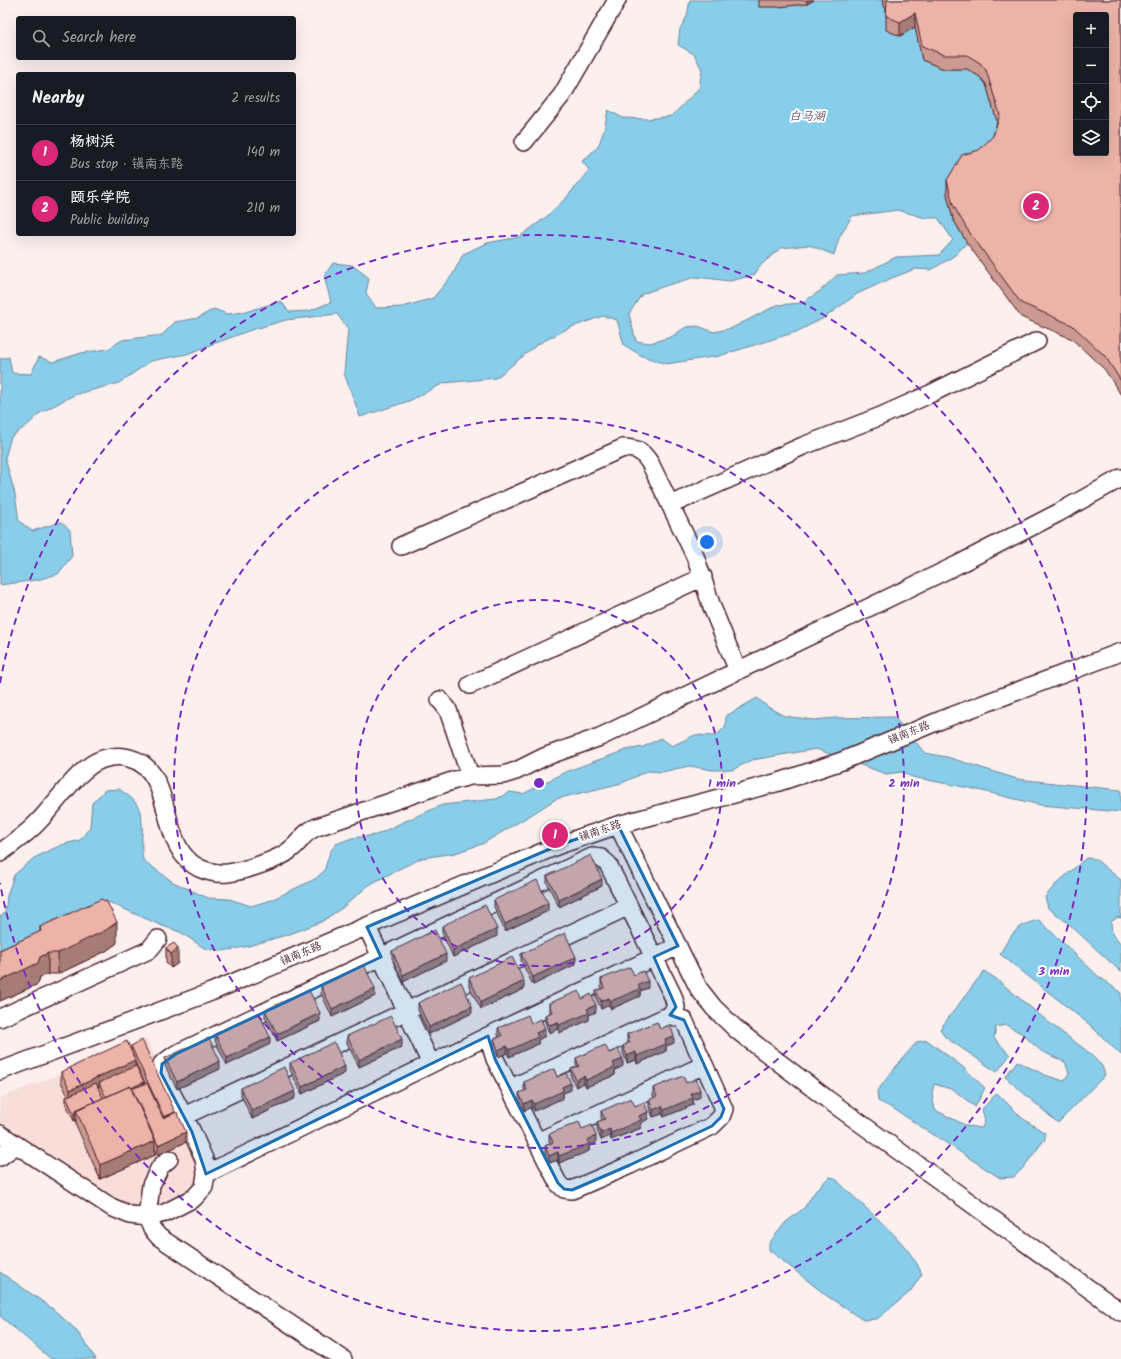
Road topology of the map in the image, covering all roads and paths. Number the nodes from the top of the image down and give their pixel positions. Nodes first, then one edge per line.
1 (617, 0) edge
2 (524, 142) dead end
3 (1037, 340) dead end
4 (1121, 478) edge
5 (670, 505) junction
6 (400, 546) dead end
7 (703, 577) junction
8 (1121, 652) edge
9 (738, 671) junction
10 (470, 685) dead end
11 (440, 700) dead end
12 (470, 776) junction
13 (618, 824) junction
14 (0, 853) edge
15 (629, 906) junction
16 (367, 927) junction
17 (158, 939) dead end
18 (678, 946) junction
19 (381, 957) junction
20 (654, 957) junction
21 (406, 1011) junction
22 (670, 1015) junction
23 (0, 1018) edge
24 (488, 1036) junction
25 (431, 1064) junction
26 (704, 1065) junction
27 (0, 1071) edge
28 (511, 1088) junction
29 (184, 1116) junction
30 (0, 1134) edge
31 (537, 1142) junction
32 (16, 1145) junction
33 (0, 1157) edge
34 (169, 1159) dead end
35 (206, 1174) junction
36 (147, 1217) junction
37 (1121, 1312) edge
38 (343, 1359) edge

1 - 2 street
3 - 5 street
4 - 9 street
5 - 6 street
5 - 7 street
7 - 9 street
7 - 10 street
8 - 13 street, 镇南东路
9 - 12 street
11 - 12 street
12 - 14 street
13 - 16 street, 镇南东路
13 - 18 street
15 - 19 street
15 - 20 street
15 - 21 street
16 - 19 street
16 - 27 street, 镇南东路
17 - 23 street
18 - 20 street
18 - 37 street
19 - 21 street
19 - 29 street
20 - 22 street
20 - 24 street
21 - 25 street
21 - 29 street
22 - 26 street
22 - 28 street
24 - 25 street
24 - 28 street
25 - 35 street
26 - 31 street
26 - 31 street
28 - 31 street
29 - 35 street
30 - 32 street
32 - 33 street
32 - 36 street
34 - 36 street
35 - 36 street
36 - 38 street

